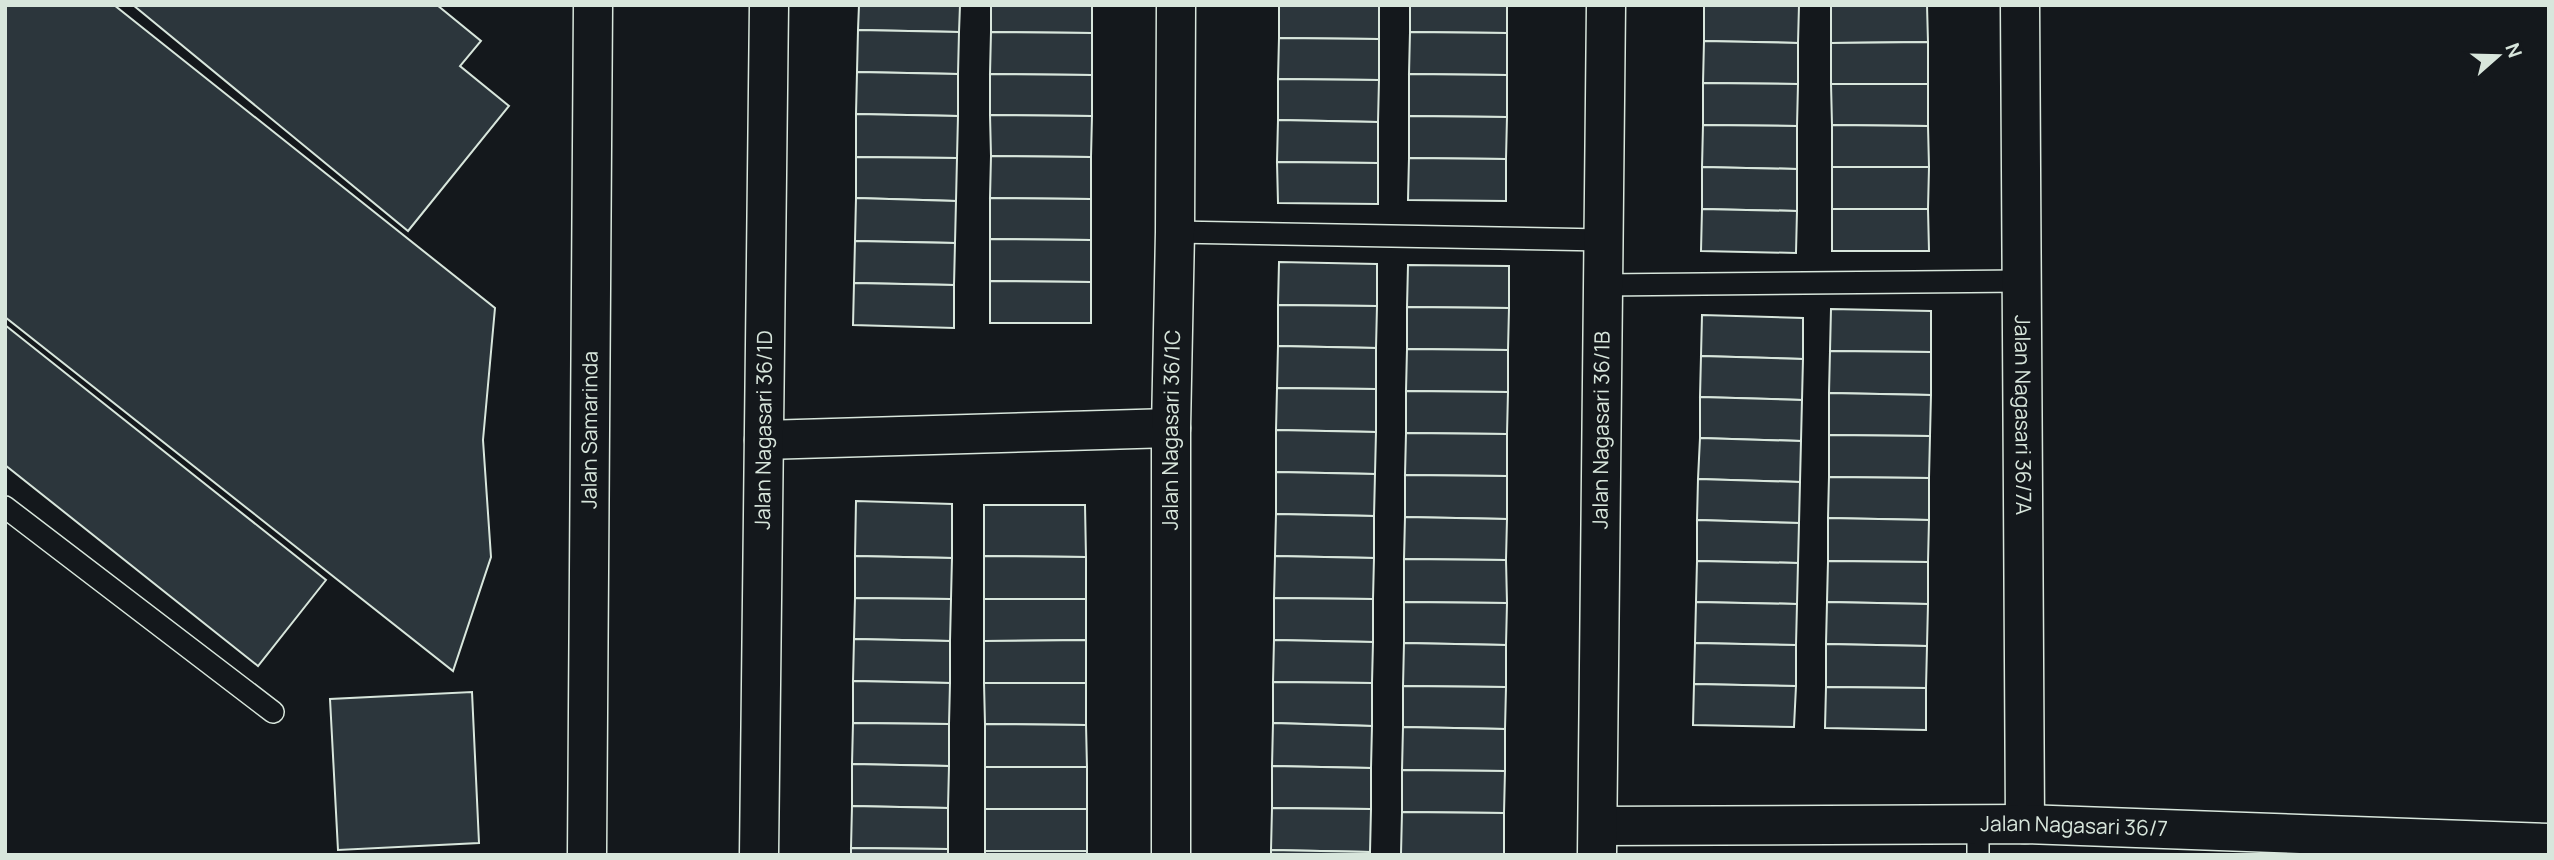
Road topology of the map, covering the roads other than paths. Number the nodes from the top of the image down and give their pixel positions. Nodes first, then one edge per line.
1 (593, 5) edge
2 (769, 5) edge
3 (1176, 5) edge
4 (1606, 5) edge
5 (2020, 5) edge
6 (1175, 232) junction
7 (1603, 240) junction
8 (2022, 281) junction
9 (1603, 285) junction
10 (1171, 428) junction
11 (764, 440) junction
12 (5, 507) edge
13 (273, 712) dead end
14 (2025, 824) junction
15 (1978, 840) edge
16 (1597, 841) edge
17 (2549, 843) edge
18 (587, 855) edge
19 (759, 855) edge
20 (1171, 855) edge

1 - 18 street, Jalan Samarinda
2 - 11 street, Jalan Nagasari 36/1D
3 - 6 street, Jalan Nagasari 36/1C
4 - 7 street, Jalan Nagasari 36/1B
5 - 8 street, Jalan Nagasari 36/7A
6 - 7 lane
6 - 10 street, Jalan Nagasari 36/1C
7 - 9 street, Jalan Nagasari 36/1B
8 - 9 lane
8 - 14 street, Jalan Nagasari 36/7A
9 - 16 street, Jalan Nagasari 36/1B
10 - 11 street
10 - 20 street, Jalan Nagasari 36/1C
11 - 19 street, Jalan Nagasari 36/1D
12 - 13 lane
14 - 15 street, Jalan Nagasari 36/7
14 - 17 street, Jalan Nagasari 36/7
15 - 16 street, Jalan Nagasari 36/7

